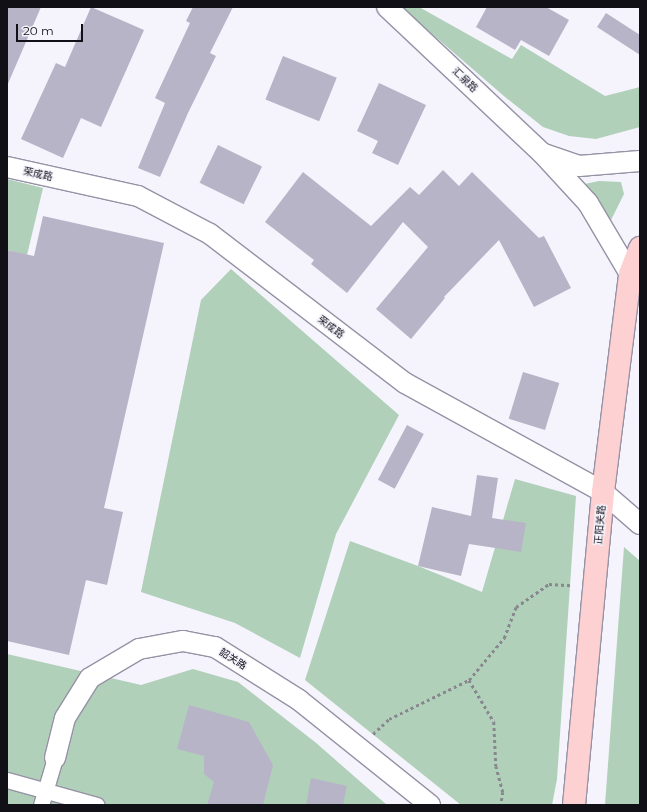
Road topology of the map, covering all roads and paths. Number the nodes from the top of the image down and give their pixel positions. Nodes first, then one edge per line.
1 (387, 7) edge
2 (542, 153) junction
3 (640, 160) edge
4 (7, 168) edge
5 (640, 248) edge
6 (630, 274) junction
7 (603, 492) junction
8 (640, 524) edge
9 (594, 586) junction
10 (469, 680) junction
11 (358, 748) junction
12 (55, 758) joint
13 (7, 780) edge
14 (43, 798) edge
15 (97, 805) edge
16 (430, 805) edge
17 (501, 805) edge
18 (574, 805) edge

1 - 2 street, 汇泉路
2 - 3 street
2 - 6 street, 汇泉路
4 - 7 street, 荣成路
5 - 6 main road, 正阳关路
6 - 7 main road, 正阳关路
7 - 8 street, 荣成路
7 - 9 main road, 正阳关路
9 - 10 path
9 - 18 main road, 正阳关路
10 - 11 path
10 - 17 path
11 - 12 street, 韶关路
11 - 16 street, 韶关路
12 - 14 street
13 - 14 street
14 - 15 street

